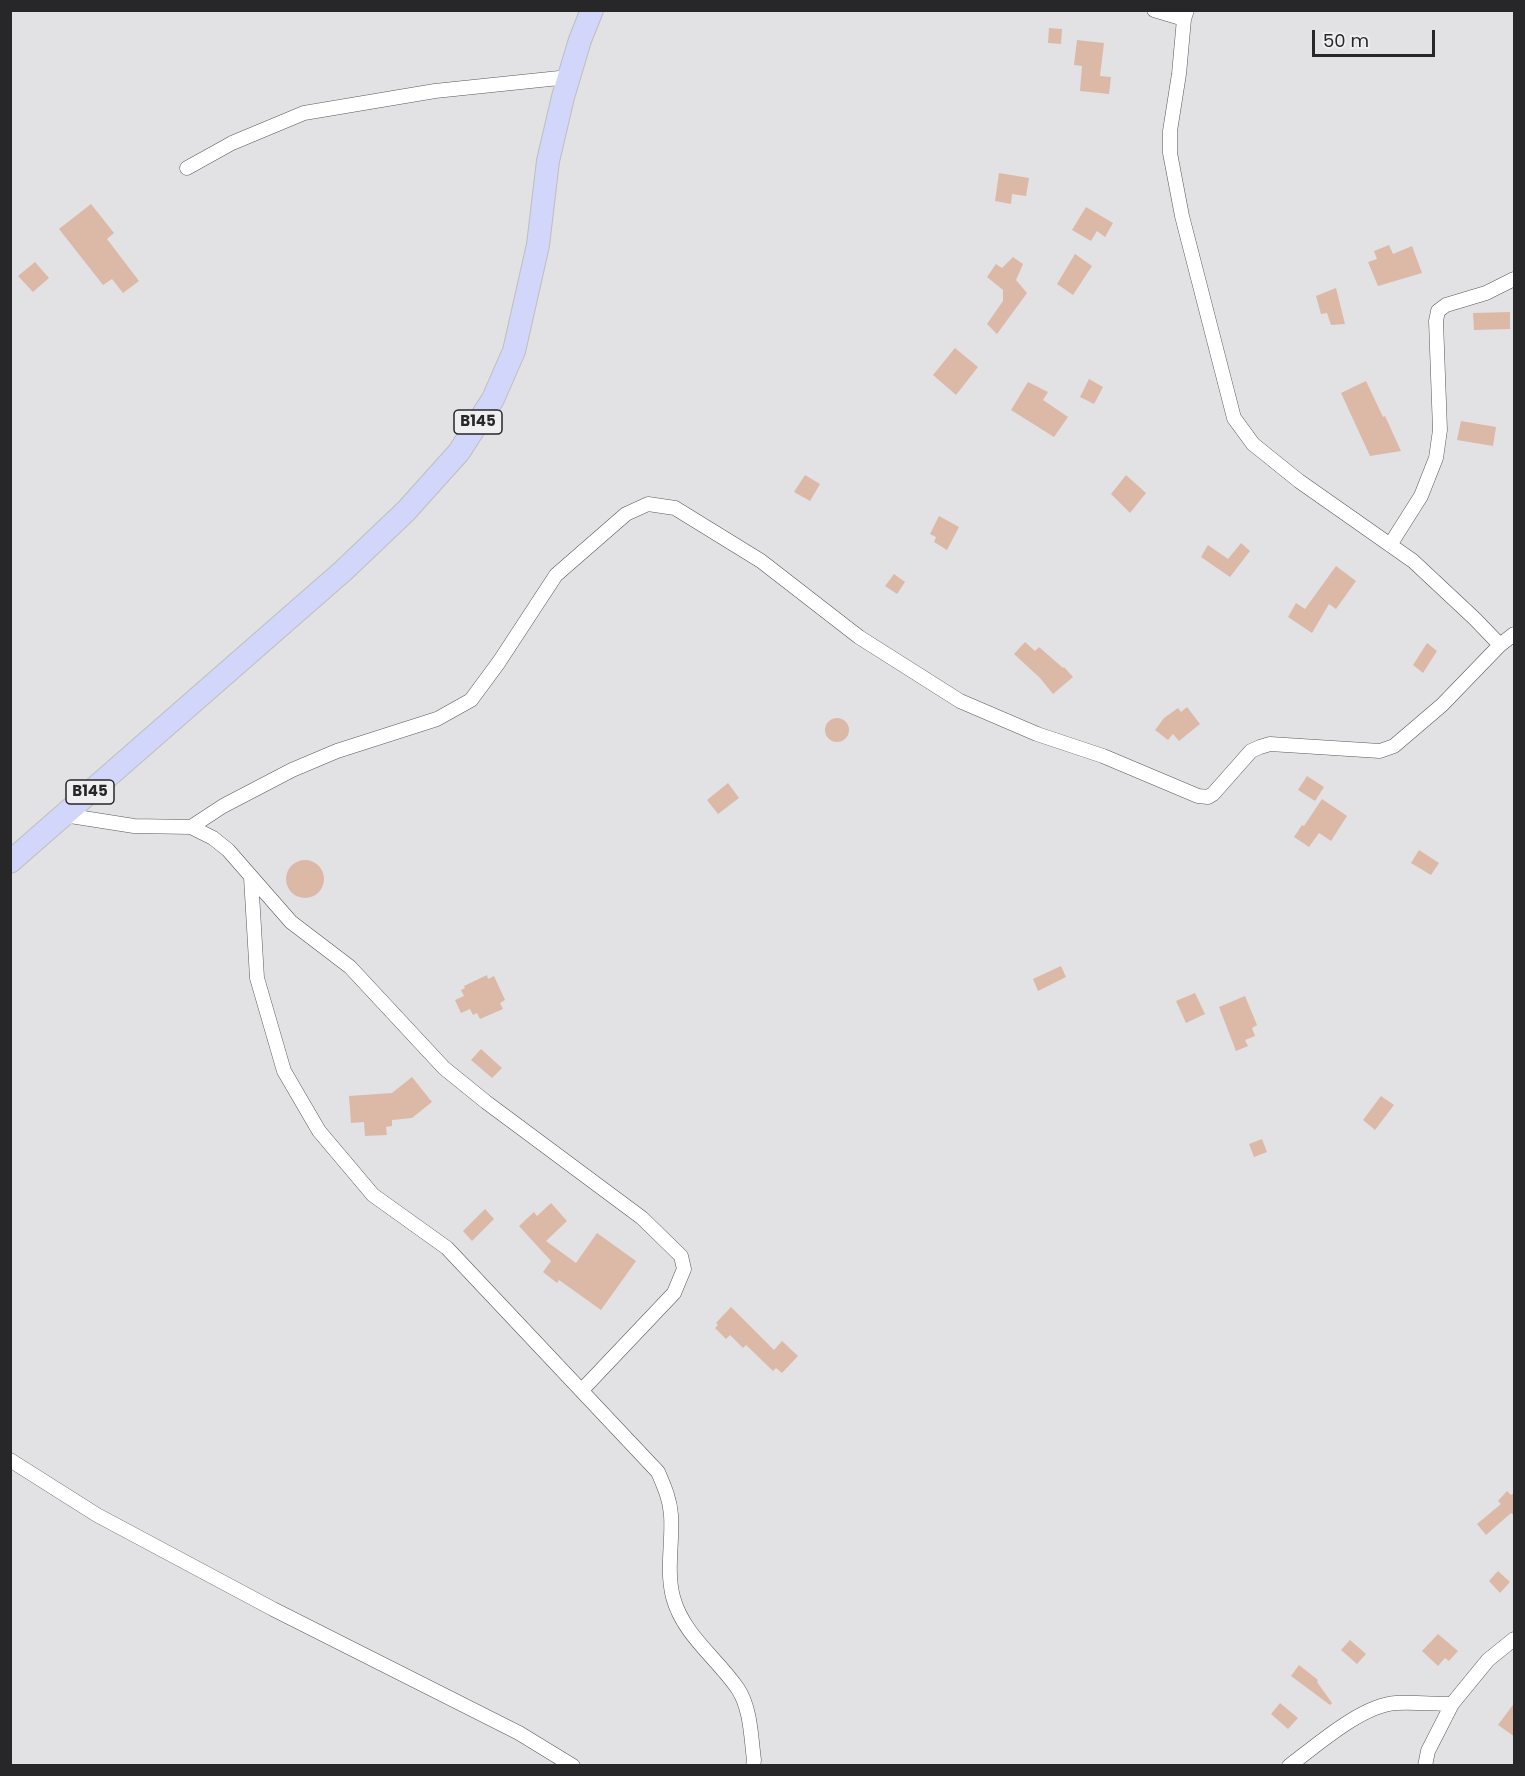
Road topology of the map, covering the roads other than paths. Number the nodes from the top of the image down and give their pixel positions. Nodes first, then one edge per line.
1 (592, 10) edge
2 (1154, 10) edge
3 (1186, 15) edge
4 (569, 77) junction
5 (187, 168) dead end
6 (1515, 279) edge
7 (1390, 545) junction
8 (1515, 634) edge
9 (1500, 645) junction
10 (64, 814) junction
11 (191, 827) junction
12 (10, 862) edge
13 (251, 876) junction
14 (582, 1390) junction
15 (10, 1460) edge
16 (1515, 1639) edge
17 (1452, 1704) junction
18 (573, 1766) edge
19 (753, 1766) edge
20 (1289, 1766) edge
21 (1425, 1766) edge

1 - 4 main road, B145
2 - 3 street
3 - 7 street
4 - 5 street
4 - 10 main road, B145
6 - 7 street
7 - 9 street
8 - 9 street
9 - 11 street
10 - 11 street
10 - 12 main road, B145
11 - 13 street
13 - 14 street
13 - 14 street
14 - 19 street
15 - 18 street
16 - 17 street
17 - 20 street
17 - 21 street

